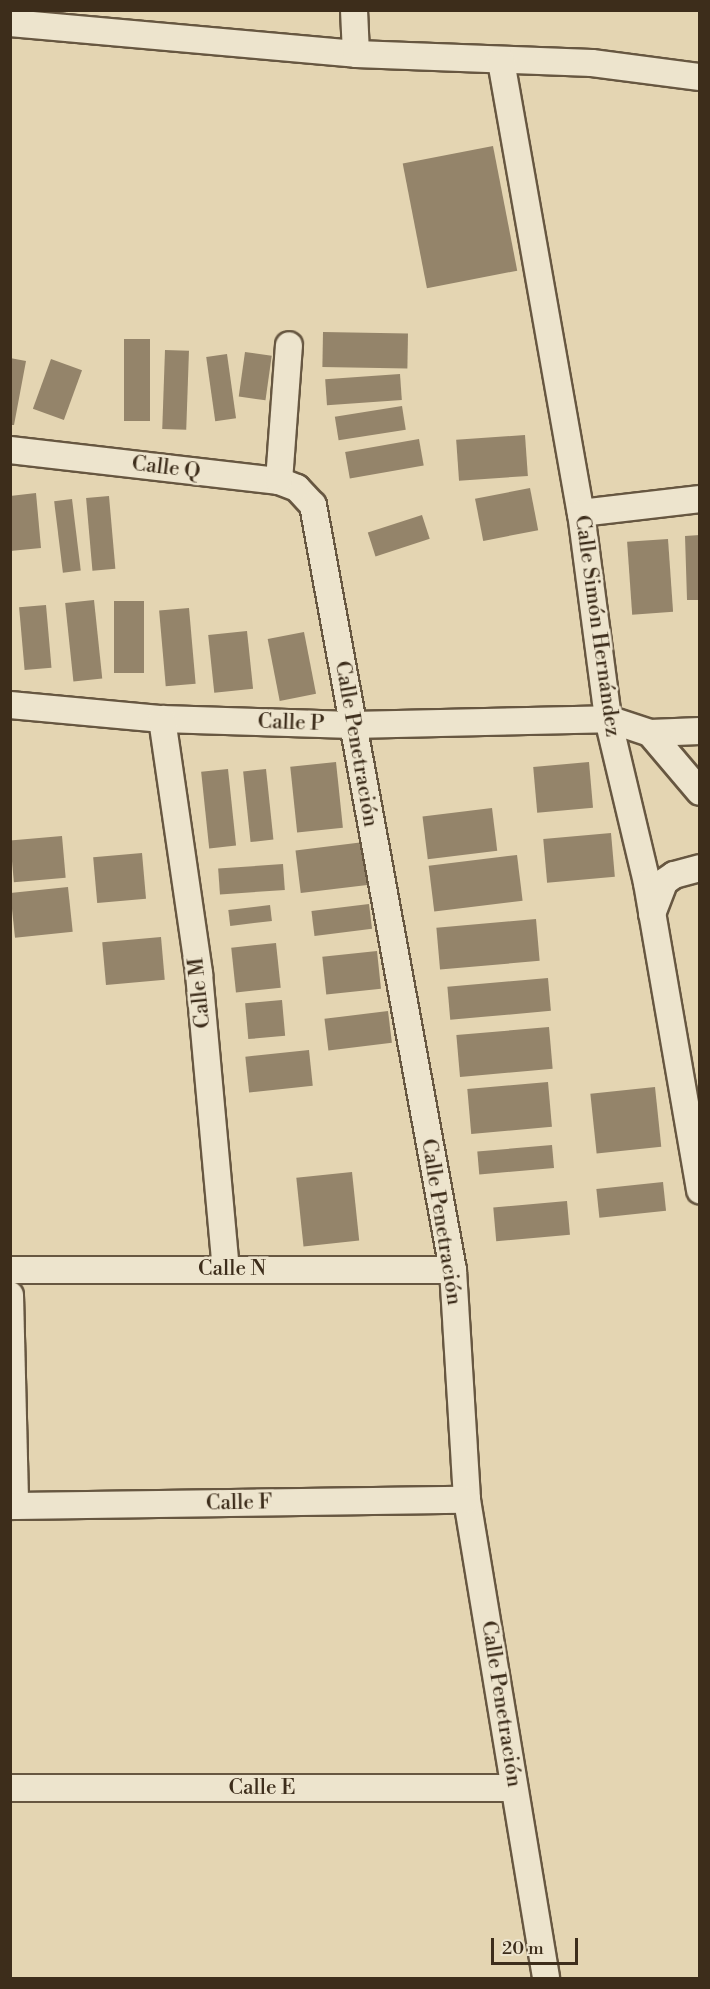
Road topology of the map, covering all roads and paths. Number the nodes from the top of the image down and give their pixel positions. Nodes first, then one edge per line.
1 (354, 10) edge
2 (10, 23) edge
3 (356, 54) junction
4 (501, 61) junction
5 (699, 77) edge
6 (289, 345) dead end
7 (10, 450) edge
8 (279, 481) junction
9 (699, 499) edge
10 (313, 505) joint
11 (581, 513) junction
12 (10, 705) edge
13 (162, 719) junction
14 (608, 719) junction
15 (352, 725) junction
16 (699, 731) edge
17 (650, 733) junction
18 (699, 792) edge
19 (699, 868) edge
20 (652, 915) junction
21 (699, 1190) edge
22 (226, 1268) junction
23 (10, 1270) edge
24 (453, 1270) junction
25 (10, 1295) edge
26 (467, 1500) junction
27 (13, 1506) edge
28 (10, 1788) edge
29 (513, 1788) junction
30 (546, 1978) edge

1 - 3 street
2 - 3 street
3 - 4 street
4 - 5 street
4 - 11 street, Calle Simón Hernández
6 - 8 street
7 - 8 street, Calle Q
8 - 10 street, Calle Q
9 - 11 street
10 - 15 street, Calle Penetración
11 - 14 street, Calle Simón Hernández
12 - 13 street, Calle P
13 - 15 street, Calle P
13 - 22 street, Calle M
14 - 15 street, Calle P
14 - 17 street, Calle P
14 - 20 street, Calle Simón Hernández
15 - 24 street, Calle Penetración
16 - 17 street
17 - 18 street
19 - 20 street
20 - 21 street, Calle Simón Hernández
22 - 23 street, Calle N
22 - 24 street, Calle N
24 - 26 street, Calle Penetración
25 - 27 street
26 - 27 street, Calle F
26 - 29 street, Calle Penetración
28 - 29 street, Calle E
29 - 30 street, Calle Penetración

